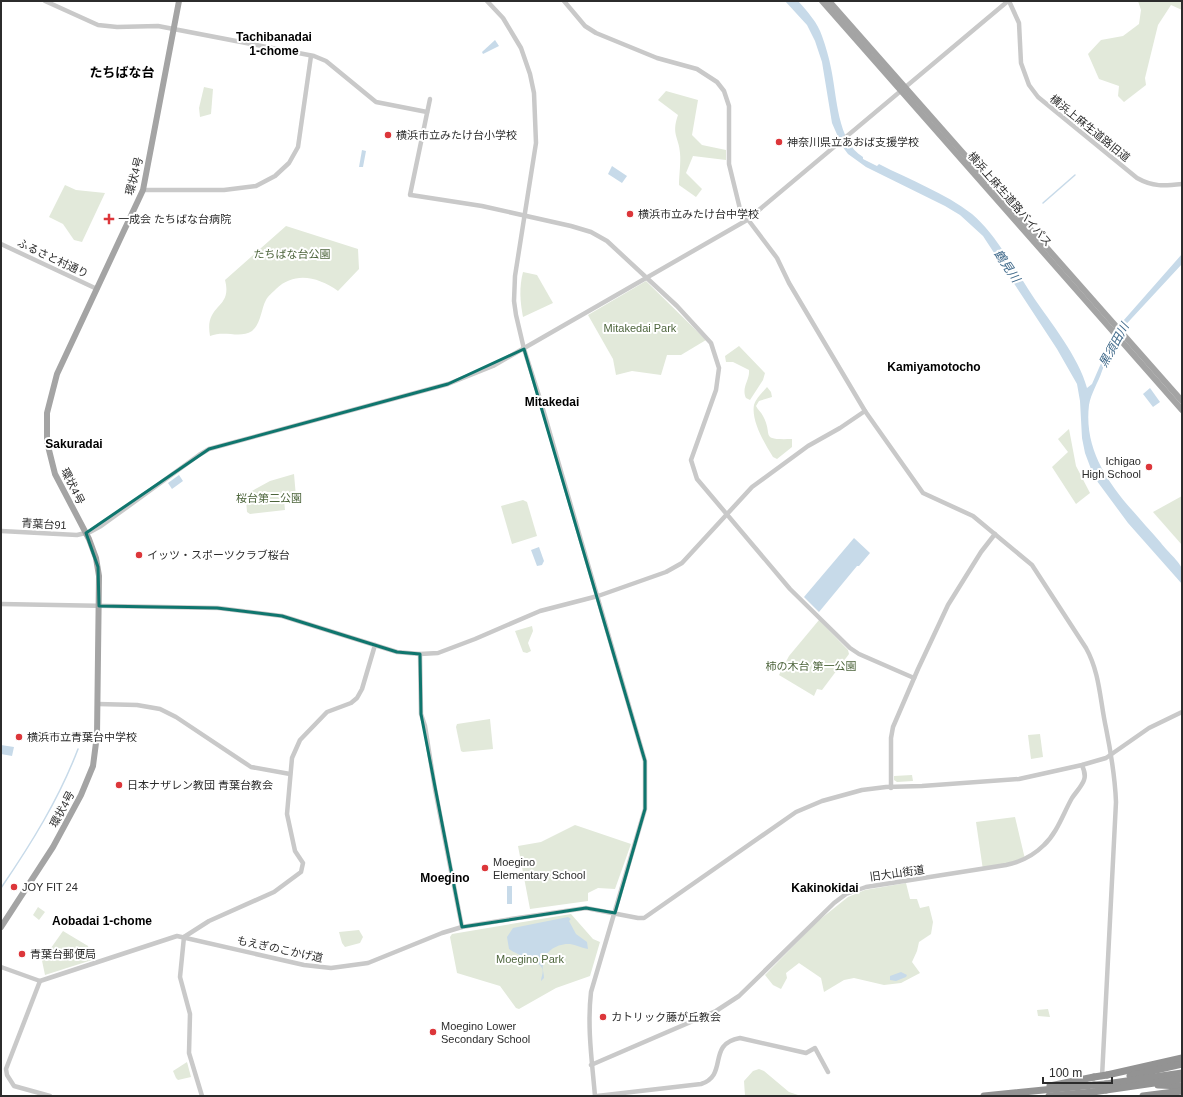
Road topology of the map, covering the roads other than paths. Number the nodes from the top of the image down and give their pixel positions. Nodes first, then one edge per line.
1 (45, 1) edge
2 (179, 1) edge
3 (487, 1) edge
4 (564, 1) edge
5 (822, 1) edge
6 (829, 1) edge
7 (1009, 1) edge
8 (174, 29) junction
9 (311, 56) junction
10 (902, 88) junction
11 (430, 99) dead end
12 (427, 112) junction
13 (1182, 184) edge
14 (143, 190) junction
15 (525, 215) junction
16 (747, 220) junction
17 (1, 244) edge
18 (647, 278) junction
19 (97, 289) junction
20 (1120, 336) junction
21 (524, 349) junction
22 (1182, 401) edge
23 (1182, 410) edge
24 (864, 411) junction
25 (727, 515) junction
26 (1, 531) edge
27 (86, 533) junction
28 (995, 534) junction
29 (598, 596) junction
30 (1, 604) edge
31 (99, 606) junction
32 (375, 645) junction
33 (420, 654) junction
34 (914, 678) junction
35 (98, 704) junction
36 (1182, 712) edge
37 (1111, 755) junction
38 (1082, 765) junction
39 (290, 774) junction
40 (891, 788) junction
41 (615, 913) junction
42 (1, 927) edge
43 (462, 927) junction
44 (184, 937) junction
45 (1, 967) edge
46 (40, 981) junction
47 (1182, 1058) edge
48 (1182, 1064) edge
49 (591, 1065) junction
50 (828, 1072) dead end
51 (1182, 1073) edge
52 (1178, 1081) edge
53 (1122, 1082) junction
54 (1106, 1087) junction
55 (1093, 1088) junction
56 (1182, 1091) edge
57 (1020, 1092) junction
58 (50, 1096) edge
59 (202, 1096) edge
60 (596, 1096) edge
61 (984, 1096) edge
62 (1049, 1096) edge
63 (1101, 1096) edge
64 (1143, 1096) edge

1 - 8 street
2 - 8 main road, 環状4号
3 - 15 street
4 - 16 street
5 - 10 main road, 横浜上麻生道路バイパス
6 - 10 main road, 横浜上麻生道路バイパス
7 - 10 street
7 - 13 street, 横浜上麻生道路旧道
8 - 9 street
8 - 14 main road, 環状4号
9 - 12 street
9 - 14 street
10 - 16 street
10 - 20 main road, 横浜上麻生道路バイパス
11 - 12 street
12 - 15 street
14 - 19 main road, 環状4号
15 - 18 street
15 - 21 street
16 - 18 street
16 - 24 street
17 - 19 street, ふるさと村通り
18 - 21 street
18 - 25 street
19 - 27 main road, 環状4号
20 - 22 main road, 横浜上麻生道路バイパス
20 - 23 main road, 横浜上麻生道路バイパス
21 - 27 street
21 - 29 street
24 - 25 street
24 - 28 street
25 - 29 street
25 - 34 street
26 - 27 street, 青葉台91
27 - 31 main road, 環状4号
28 - 34 street
28 - 37 street
29 - 33 street
29 - 41 street
30 - 31 street
31 - 32 street
31 - 35 main road, 環状4号
32 - 33 street
32 - 39 street
33 - 43 street
34 - 40 street
35 - 39 street
35 - 42 main road, 環状4号
36 - 37 street, もえぎのこかげ道
37 - 38 street, もえぎのこかげ道
37 - 63 street
38 - 40 street, もえぎのこかげ道
38 - 49 street, 旧大山街道
39 - 44 street
40 - 41 street, もえぎのこかげ道
41 - 43 street, もえぎのこかげ道
41 - 49 street
43 - 44 street, もえぎのこかげ道
44 - 46 street
44 - 59 street
45 - 46 street
46 - 58 street
47 - 57 highway, bridge
48 - 53 highway
49 - 60 street
50 - 60 street
51 - 52 highway
52 - 53 highway
52 - 54 highway
53 - 54 highway
54 - 55 highway, bridge
55 - 57 highway
55 - 62 highway
56 - 64 highway
57 - 61 highway

